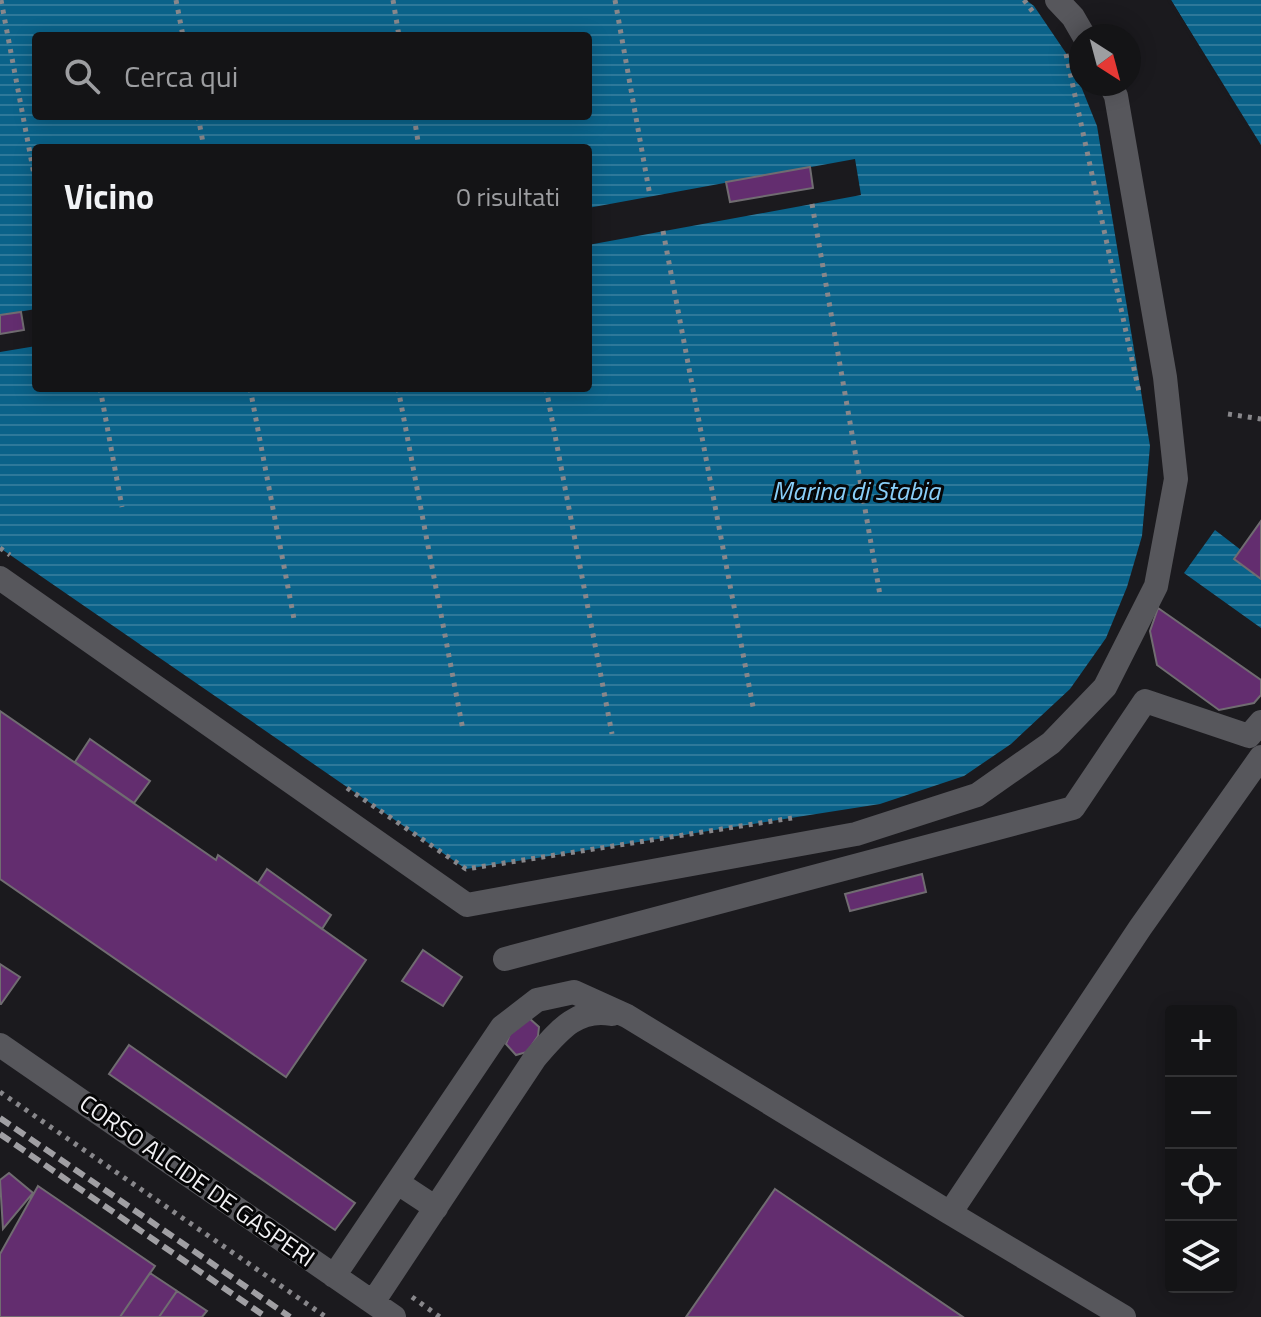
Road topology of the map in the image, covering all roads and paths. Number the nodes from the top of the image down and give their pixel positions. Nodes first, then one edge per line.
1 (1, 0) edge
2 (176, 0) edge
3 (393, 0) edge
4 (615, 0) edge
5 (1024, 0) edge
6 (1057, 0) edge
7 (1042, 24) dead end
8 (1077, 24) edge
9 (182, 32) edge
10 (398, 32) edge
11 (1061, 47) dead end
12 (1116, 96) edge
13 (199, 120) edge
14 (415, 120) edge
15 (203, 144) edge
16 (418, 144) edge
17 (32, 164) edge
18 (650, 196) dead end
19 (812, 204) dead end
20 (663, 231) dead end
21 (101, 392) edge
22 (251, 392) edge
23 (399, 392) edge
24 (547, 392) edge
25 (1141, 399) dead end
26 (1228, 414) dead end
27 (1261, 419) edge
28 (122, 507) dead end
29 (0, 548) edge
30 (13, 557) dead end
31 (0, 578) edge
32 (880, 595) dead end
33 (294, 619) dead end
34 (754, 712) dead end
35 (1261, 722) edge
36 (463, 730) dead end
37 (612, 734) dead end
38 (1261, 757) edge
39 (336, 780) dead end
40 (803, 816) dead end
41 (505, 959) dead end
42 (627, 1016) junction
43 (0, 1045) edge
44 (472, 1075) junction
45 (0, 1092) edge
46 (505, 1104) junction
47 (398, 1183) junction
48 (436, 1208) junction
49 (950, 1213) junction
50 (334, 1276) junction
51 (373, 1302) junction
52 (326, 1317) edge
53 (394, 1317) edge
54 (1124, 1317) edge

1 - 17 path
2 - 9 path
3 - 10 path
4 - 18 path
5 - 7 path
6 - 8 street
11 - 25 path
12 - 31 street
13 - 15 path
14 - 16 path
19 - 32 path
20 - 34 path
21 - 28 path
22 - 33 path
23 - 36 path
24 - 37 path
26 - 27 path
29 - 30 path
35 - 41 street
38 - 49 street
39 - 40 path
42 - 44 street
42 - 46 street
42 - 49 street
43 - 50 street, CORSO ALCIDE DE GASPERI
44 - 46 street
44 - 47 street
45 - 52 path
46 - 48 street
47 - 48 street
47 - 50 street
48 - 51 street
49 - 54 street
50 - 51 street, CORSO ALCIDE DE GASPERI
51 - 53 street, CORSO ALCIDE DE GASPERI

